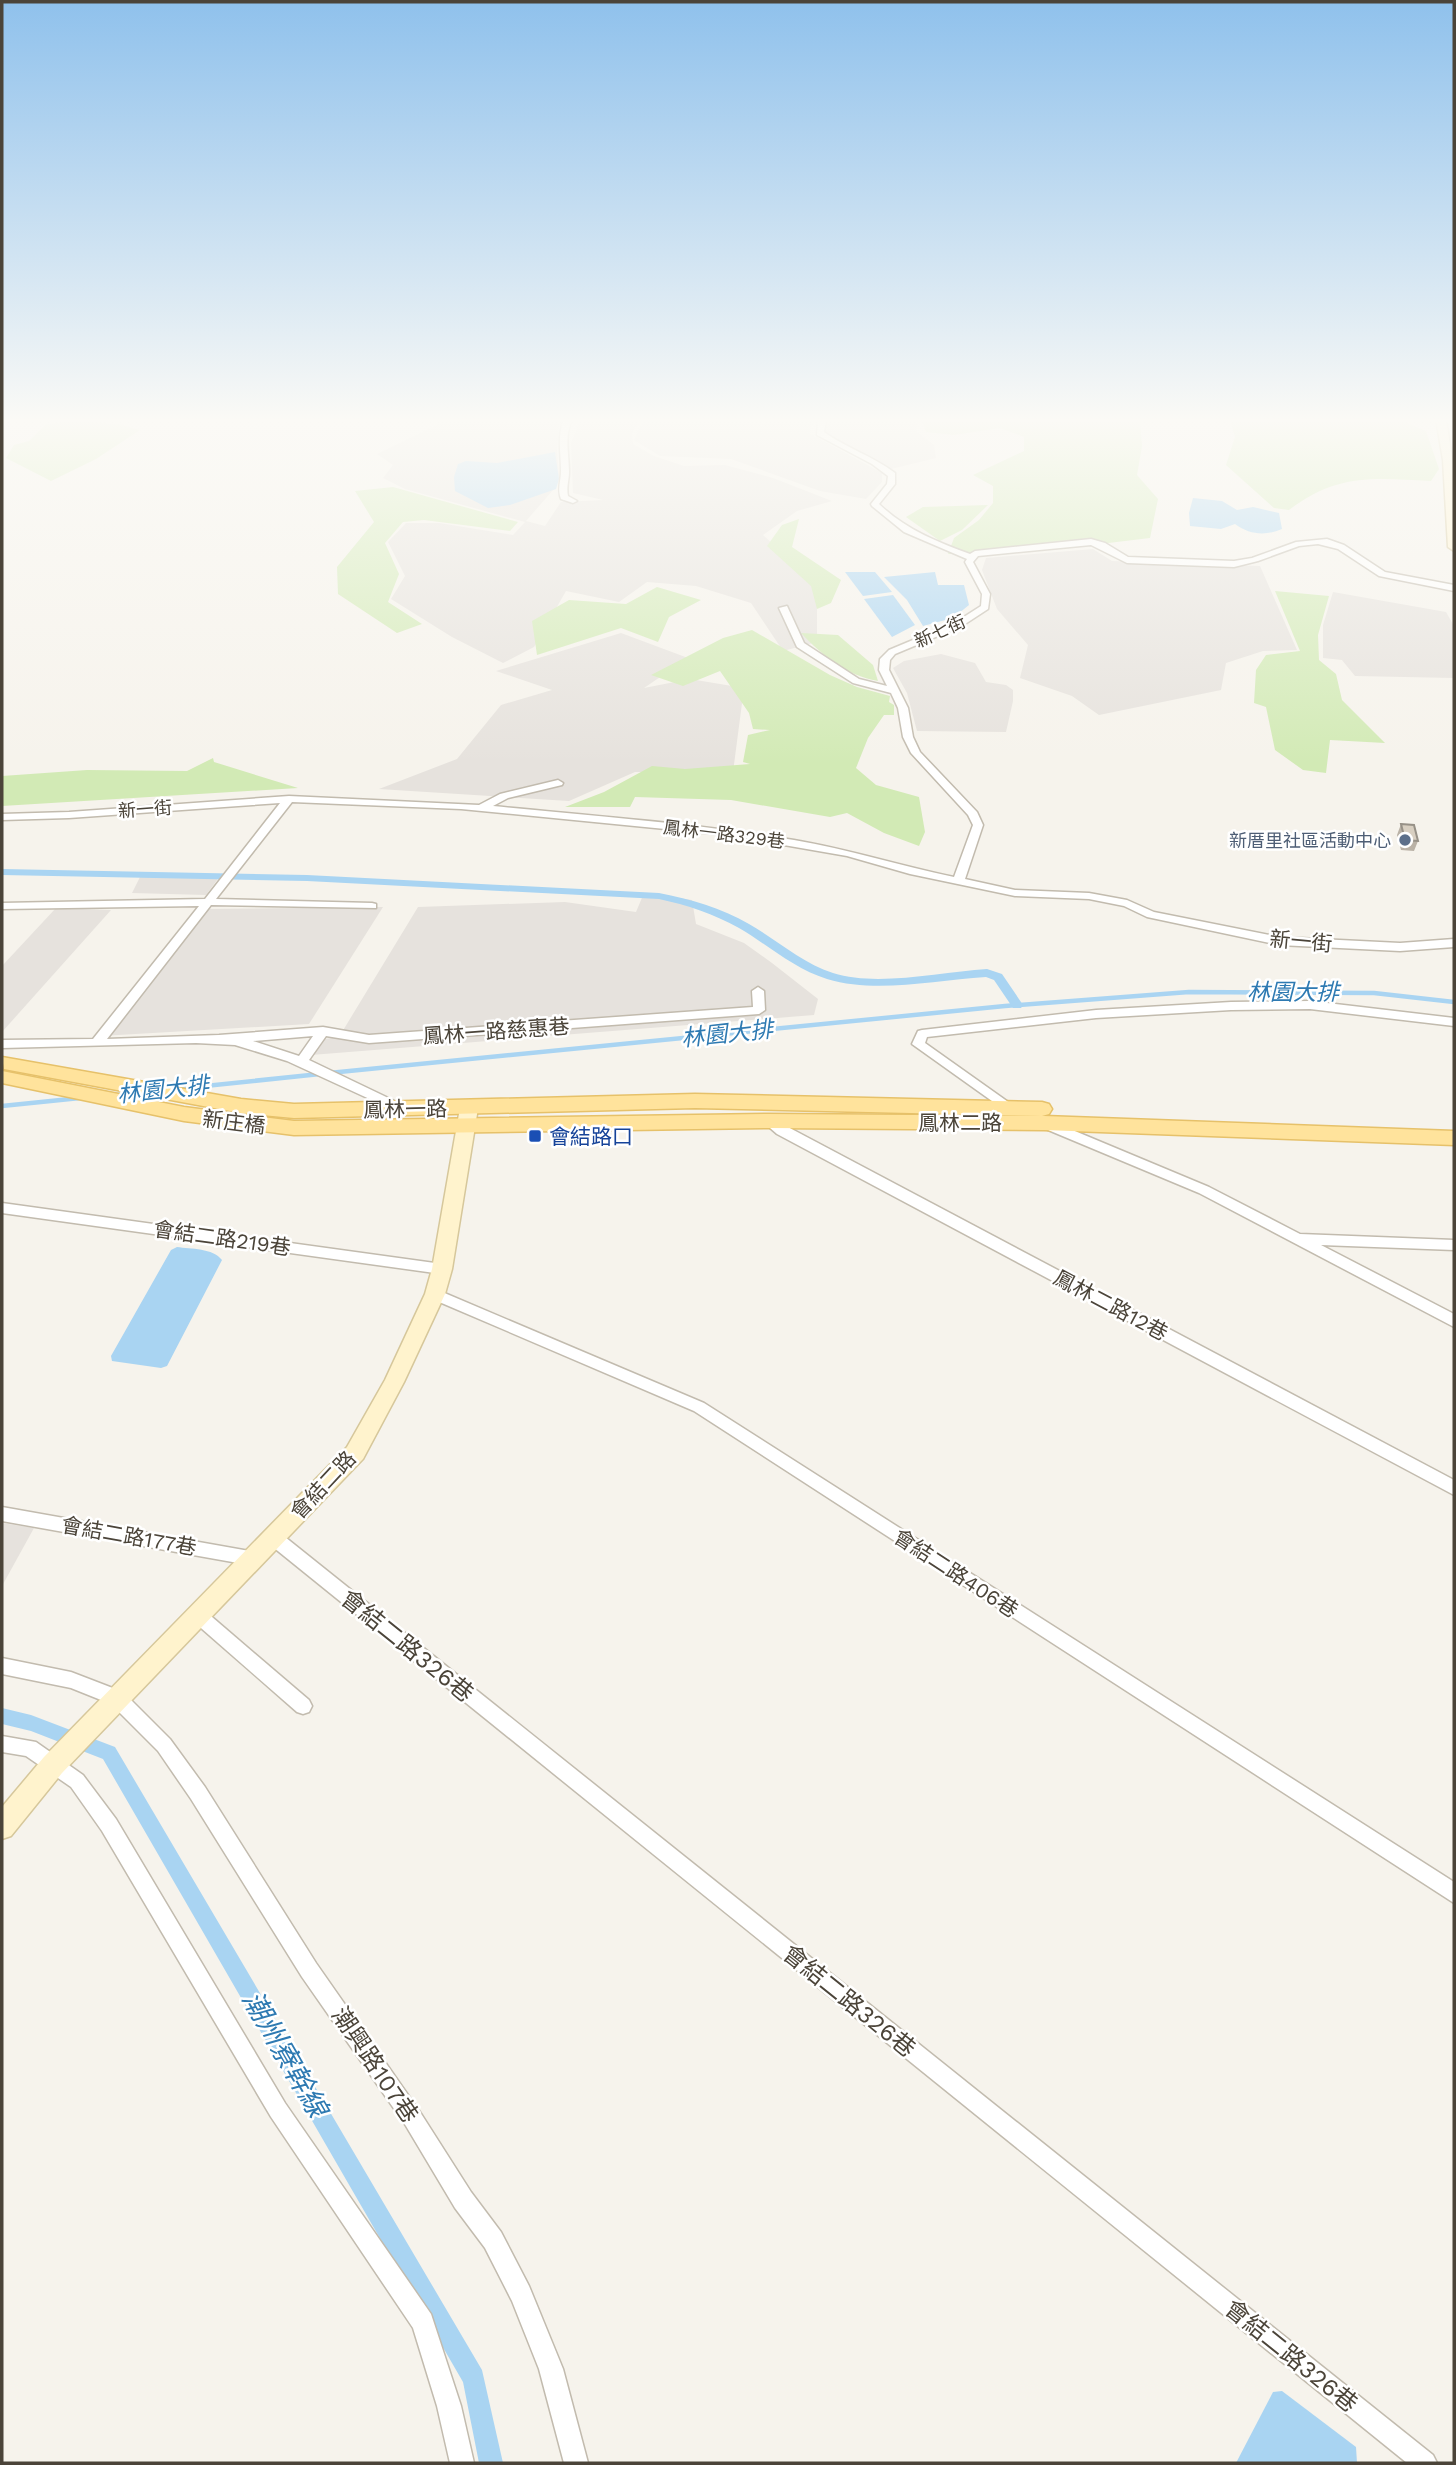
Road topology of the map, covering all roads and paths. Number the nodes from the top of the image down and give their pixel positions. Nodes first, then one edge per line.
1 (917, 534) edge
2 (970, 557) junction
3 (1454, 588) edge
4 (784, 608) dead end
5 (894, 691) junction
6 (558, 783) dead end
7 (289, 799) junction
8 (481, 808) junction
9 (2, 817) edge
10 (958, 882) junction
11 (209, 902) junction
12 (2, 906) edge
13 (372, 906) dead end
14 (1151, 915) joint
15 (1454, 943) edge
16 (758, 991) dead end
17 (1454, 1022) edge
18 (323, 1031) junction
19 (214, 1040) junction
20 (97, 1043) junction
21 (2, 1044) edge
22 (303, 1060) junction
23 (2, 1063) edge
24 (2, 1077) edge
25 (1006, 1107) junction
26 (400, 1109) junction
27 (467, 1117) junction
28 (343, 1119) junction
29 (769, 1121) junction
30 (1044, 1122) junction
31 (1454, 1123) edge
32 (1454, 1138) edge
33 (2, 1208) edge
34 (1295, 1238) junction
35 (1454, 1245) edge
36 (442, 1269) junction
37 (435, 1294) junction
38 (1454, 1321) edge
39 (1454, 1488) edge
40 (2, 1514) edge
41 (274, 1538) junction
42 (255, 1559) junction
43 (199, 1615) junction
44 (2, 1666) edge
45 (113, 1702) junction
46 (303, 1706) dead end
47 (2, 1744) edge
48 (56, 1762) junction
49 (2, 1827) edge
50 (1454, 1893) edge
51 (462, 2463) edge
52 (576, 2463) edge
53 (1425, 2463) edge

1 - 2 street
2 - 3 street
2 - 5 street, 新七街
4 - 5 street
5 - 10 street, 新七街
6 - 8 street
7 - 8 street, 鳳林一路329巷
7 - 9 street, 新一街
7 - 11 street
8 - 10 street, 鳳林一路329巷
10 - 14 street, 鳳林一路329巷
11 - 12 street
11 - 13 street
11 - 20 street
14 - 15 street, 新一街
16 - 18 street, 鳳林一路慈惠巷
17 - 25 street
18 - 19 street, 鳳林一路慈惠巷
18 - 22 street
19 - 20 street
19 - 22 street
20 - 21 street
22 - 26 street
23 - 28 main road, 新庄橋
24 - 28 main road, 新庄橋
25 - 27 main road, 鳳林二路
25 - 31 main road, 鳳林二路
26 - 27 main road, 鳳林一路
26 - 28 main road, 鳳林一路
27 - 28 main road, 鳳林一路
27 - 29 main road, 鳳林二路
27 - 36 street, 會結二路
29 - 30 main road, 鳳林二路
29 - 39 street, 鳳林二路12巷
30 - 32 main road, 鳳林二路
30 - 34 street
33 - 36 street, 會結二路219巷
34 - 35 street
34 - 38 street
36 - 37 street, 會結二路
37 - 41 street, 會結二路
37 - 50 street, 會結二路406巷
40 - 42 street, 會結二路177巷
41 - 42 street, 會結二路
41 - 53 street, 會結二路326巷
42 - 43 street, 會結二路
43 - 45 street, 會結二路
43 - 46 street
44 - 45 street
45 - 48 street, 會結二路
45 - 52 street, 潮興路107巷
47 - 48 street
48 - 49 street
48 - 51 street

